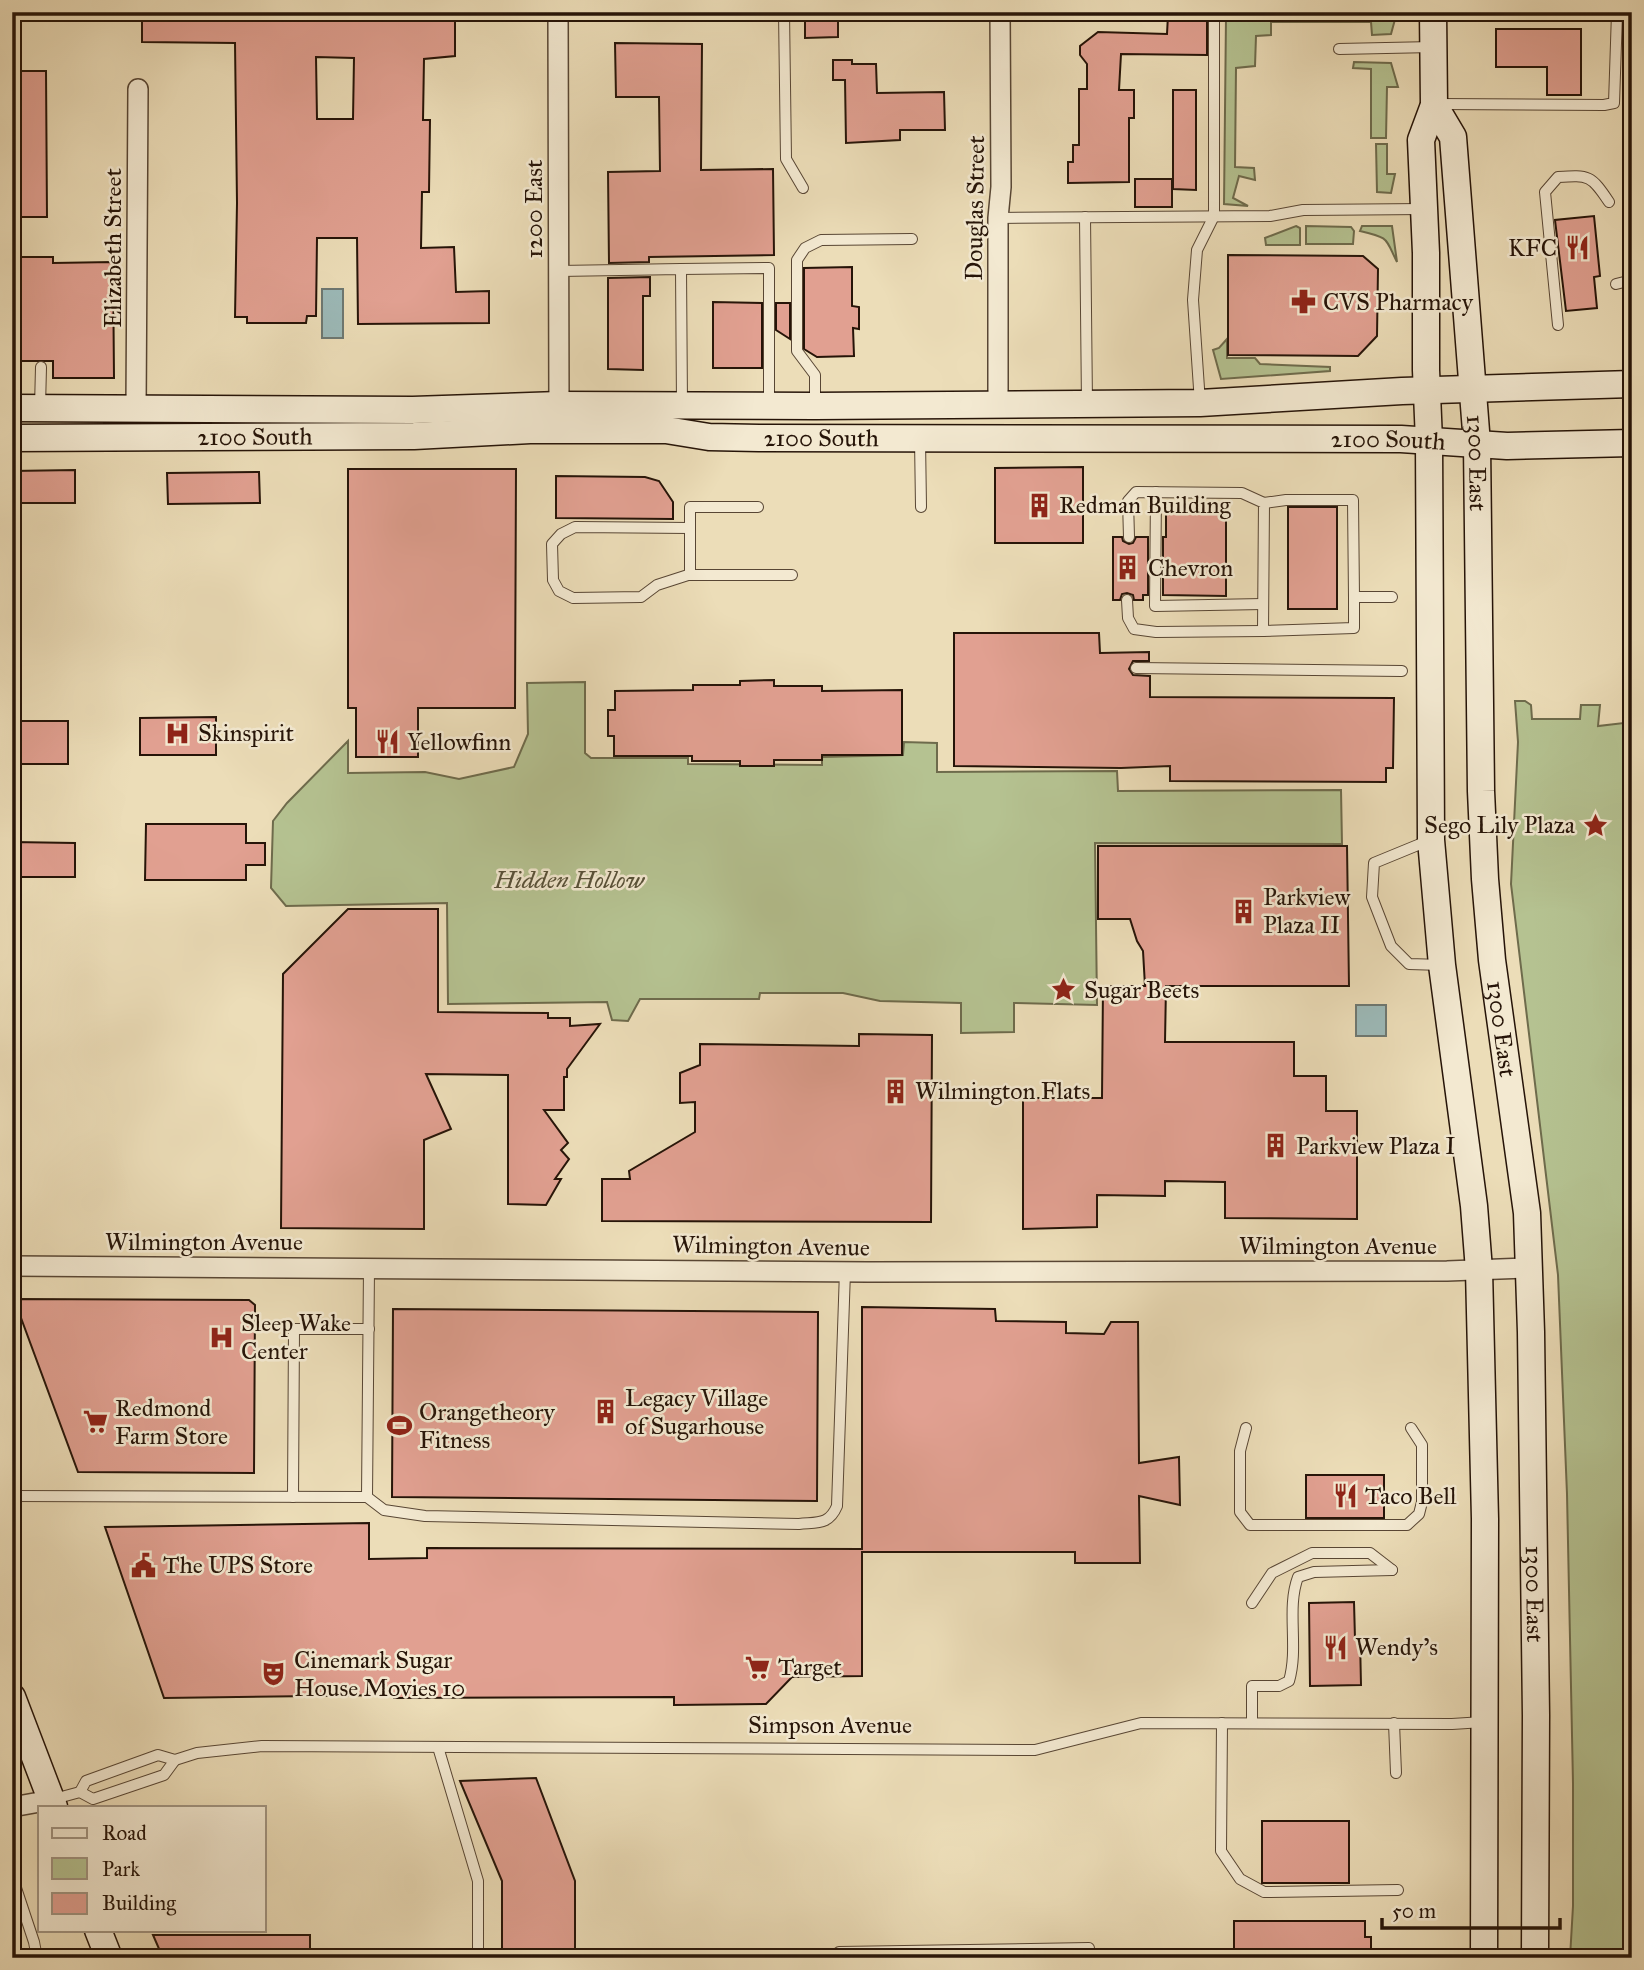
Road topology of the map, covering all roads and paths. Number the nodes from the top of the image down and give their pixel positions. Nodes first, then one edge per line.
1 (1000, 12) edge
2 (1214, 12) edge
3 (1626, 12) edge
4 (558, 13) edge
5 (784, 13) edge
6 (1433, 13) edge
7 (1484, 13) edge
8 (1618, 13) edge
9 (1433, 47) junction
10 (1339, 49) dead end
11 (138, 89) dead end
12 (1434, 104) junction
13 (803, 188) dead end
14 (1609, 202) dead end
15 (1424, 209) junction
16 (1214, 216) junction
17 (1085, 217) junction
18 (998, 218) junction
19 (912, 239) dead end
20 (681, 268) junction
21 (559, 271) junction
22 (1632, 281) edge
23 (1616, 284) dead end
24 (1558, 325) dead end
25 (41, 367) dead end
26 (1632, 384) edge
27 (1474, 390) junction
28 (1427, 391) junction
29 (1087, 403) junction
30 (1200, 403) junction
31 (998, 404) junction
32 (559, 405) junction
33 (682, 406) junction
34 (769, 406) junction
35 (815, 406) junction
36 (12, 408) edge
37 (40, 408) junction
38 (136, 408) junction
39 (413, 410) junction
40 (301, 437) junction
41 (12, 438) edge
42 (759, 439) junction
43 (920, 439) junction
44 (1429, 441) junction
45 (1632, 443) edge
46 (1477, 444) junction
47 (1156, 492) junction
48 (1264, 503) junction
49 (758, 507) dead end
50 (921, 507) dead end
51 (690, 528) junction
52 (1129, 537) dead end
53 (690, 575) junction
54 (792, 575) dead end
55 (1354, 597) junction
56 (1392, 597) dead end
57 (1128, 600) dead end
58 (1264, 604) junction
59 (1263, 631) junction
60 (1136, 668) dead end
61 (1402, 671) dead end
62 (1431, 840) junction
63 (1441, 965) junction
64 (12, 1266) edge
65 (369, 1268) junction
66 (1529, 1268) junction
67 (1479, 1270) junction
68 (845, 1271) junction
69 (369, 1329) junction
70 (1246, 1428) dead end
71 (1411, 1428) dead end
72 (12, 1496) edge
73 (293, 1497) junction
74 (367, 1497) junction
75 (1252, 1603) dead end
76 (12, 1697) edge
77 (1484, 1722) junction
78 (1222, 1723) junction
79 (1252, 1723) junction
80 (1394, 1723) junction
81 (438, 1747) junction
82 (175, 1760) junction
83 (1396, 1773) dead end
84 (80, 1792) junction
85 (52, 1804) edge
86 (12, 1807) edge
87 (12, 1876) edge
88 (1398, 1890) dead end
89 (99, 1932) edge
90 (1089, 1948) dead end
91 (37, 1958) edge
92 (109, 1958) edge
93 (478, 1958) edge
94 (839, 1958) edge
95 (1484, 1958) edge
96 (1535, 1958) edge

1 - 18 street, Douglas Street
2 - 16 lane
3 - 8 lane
4 - 5 lane
4 - 21 street, 1200 East
5 - 13 lane
6 - 7 lane
6 - 9 main road, 1300 East
7 - 8 lane
8 - 12 lane
9 - 10 lane
9 - 12 main road, 1300 East
11 - 38 street, Elizabeth Street
12 - 15 main road, 1300 East
12 - 27 main road, 1300 East
14 - 24 lane
15 - 16 lane
15 - 28 main road, 1300 East
16 - 17 lane
16 - 30 lane
17 - 18 lane
17 - 29 lane
18 - 31 street, Douglas Street
19 - 35 lane
20 - 21 lane
20 - 33 lane
20 - 34 lane
21 - 32 street, 1200 East
22 - 23 lane
25 - 37 lane
26 - 27 main road, 2100 South
27 - 28 main road, 2100 South
27 - 46 main road, 1300 East
28 - 30 main road, 2100 South
28 - 44 main road, 1300 East
29 - 30 main road, 2100 South
29 - 31 main road, 2100 South
31 - 35 main road, 2100 South
31 - 42 main road
32 - 33 main road, 2100 South
32 - 39 main road, 2100 South
33 - 34 main road, 2100 South
34 - 35 main road, 2100 South
36 - 37 main road, 2100 South
37 - 38 main road, 2100 South
38 - 39 main road, 2100 South
39 - 40 main road
40 - 41 main road, 2100 South
40 - 42 main road, 2100 South
42 - 43 main road, 2100 South
43 - 44 main road, 2100 South
43 - 50 lane
44 - 46 main road, 2100 South
44 - 62 main road, 1300 East
45 - 46 main road, 2100 South
46 - 66 main road, 1300 East
47 - 48 lane
47 - 52 lane
47 - 58 lane
48 - 55 lane
48 - 58 lane
49 - 51 lane
51 - 53 lane
51 - 53 lane
53 - 54 lane
55 - 56 lane
55 - 59 lane
57 - 59 lane
58 - 59 lane
60 - 61 lane
62 - 63 main road, 1300 East
62 - 63 lane
63 - 67 main road, 1300 East
64 - 65 street, Wilmington Avenue
65 - 68 street, Wilmington Avenue
65 - 69 lane
66 - 67 street, Wilmington Avenue
66 - 96 main road, 1300 East
67 - 68 street, Wilmington Avenue
67 - 77 main road, 1300 East
68 - 74 lane
69 - 73 lane
69 - 74 lane
70 - 71 lane
72 - 73 lane
73 - 74 lane
75 - 79 lane
76 - 85 main road
77 - 80 lane, Simpson Avenue
77 - 95 main road, 1300 East
78 - 79 lane, Simpson Avenue
78 - 81 lane, Simpson Avenue
78 - 88 lane
79 - 80 lane, Simpson Avenue
80 - 83 lane
81 - 82 lane, Simpson Avenue
81 - 93 lane
82 - 84 lane, Simpson Avenue
82 - 84 lane, Simpson Avenue
84 - 85 lane, Simpson Avenue
85 - 86 street, Simpson Avenue
87 - 91 lane
89 - 92 main road
90 - 94 lane

